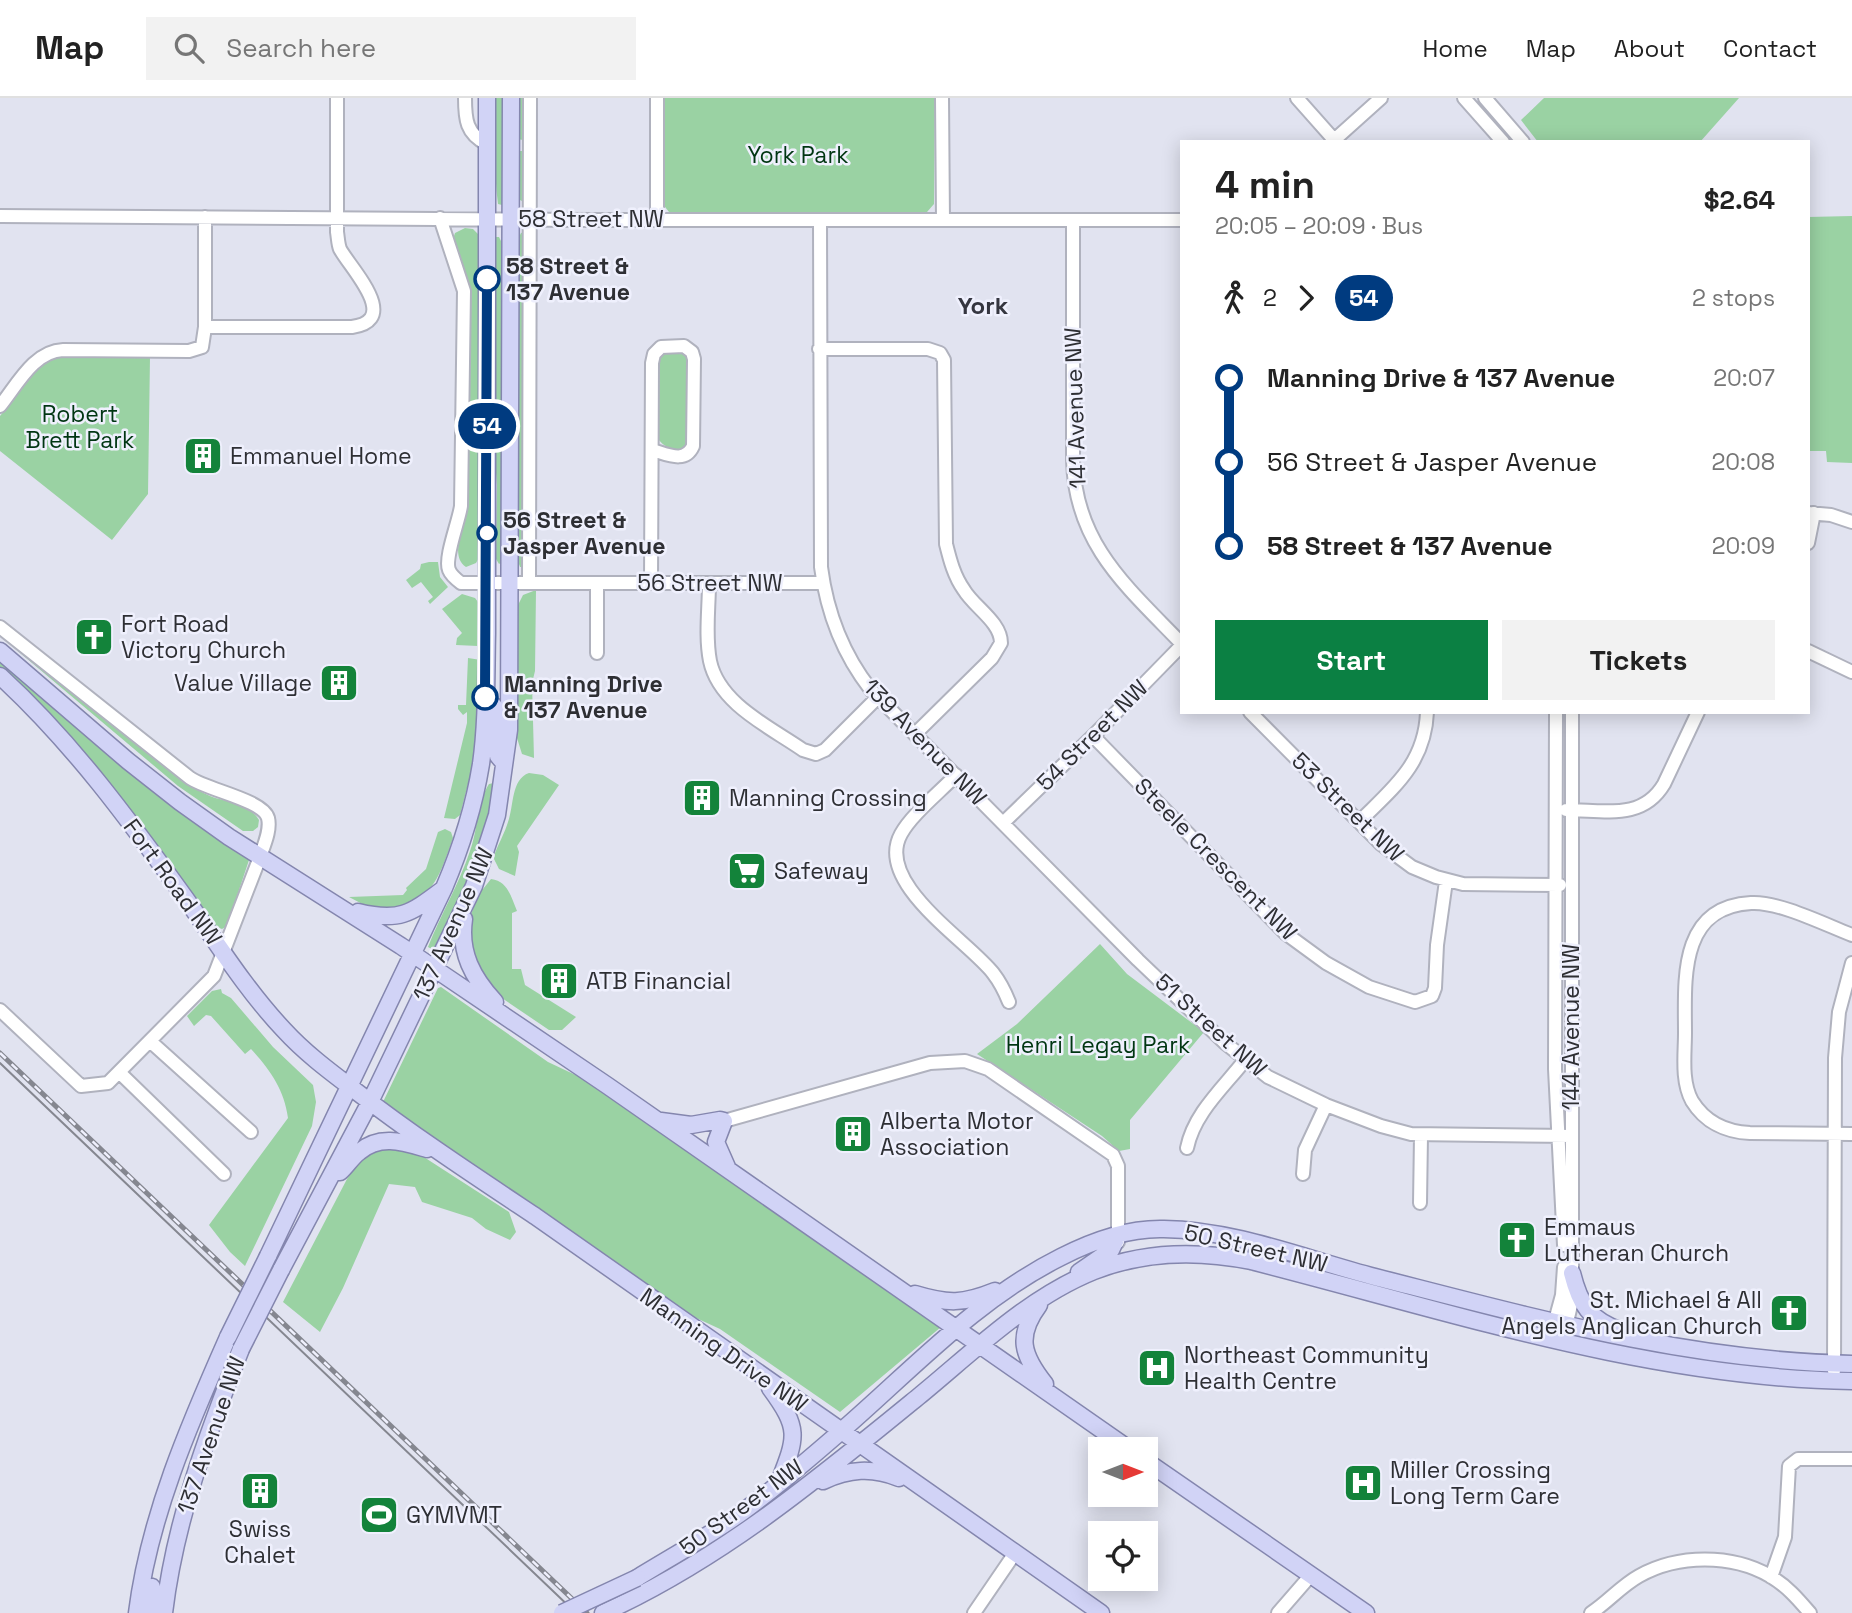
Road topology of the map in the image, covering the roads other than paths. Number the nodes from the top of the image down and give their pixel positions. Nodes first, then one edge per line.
1 (337, 98) edge
2 (465, 98) edge
3 (487, 98) edge
4 (511, 98) edge
5 (530, 98) edge
6 (657, 98) edge
7 (942, 98) edge
8 (1297, 98) edge
9 (1381, 98) edge
10 (1464, 98) edge
11 (1485, 98) edge
12 (1333, 140) edge
13 (1335, 140) edge
14 (1501, 140) edge
15 (1521, 140) edge
16 (487, 144) junction
17 (0, 216) edge
18 (205, 217) junction
19 (337, 217) junction
20 (440, 218) junction
21 (487, 218) junction
22 (511, 219) junction
23 (530, 219) junction
24 (657, 219) junction
25 (820, 220) junction
26 (943, 220) junction
27 (1180, 220) edge
28 (1073, 221) junction
29 (205, 327) junction
30 (820, 349) junction
31 (0, 406) edge
32 (652, 450) junction
33 (1811, 513) edge
34 (1852, 522) edge
35 (487, 582) junction
36 (509, 582) junction
37 (529, 582) junction
38 (597, 583) junction
39 (651, 583) junction
40 (709, 583) junction
41 (823, 583) junction
42 (0, 627) edge
43 (487, 634) junction
44 (1180, 644) edge
45 (1180, 646) edge
46 (0, 651) edge
47 (1810, 652) edge
48 (597, 653) dead end
49 (1852, 672) edge
50 (0, 676) edge
51 (878, 697) junction
52 (1427, 714) edge
53 (1556, 714) edge
54 (1572, 714) edge
55 (1697, 714) edge
56 (1259, 715) edge
57 (915, 734) junction
58 (1094, 736) junction
59 (480, 766) junction
60 (506, 766) junction
61 (956, 775) junction
62 (1556, 810) junction
63 (1572, 810) junction
64 (1359, 822) junction
65 (1003, 823) junction
66 (260, 857) junction
67 (1446, 881) junction
68 (1555, 885) junction
69 (1571, 885) junction
70 (444, 888) junction
71 (466, 906) junction
72 (346, 909) junction
73 (1852, 935) edge
74 (224, 953) junction
75 (414, 954) junction
76 (1138, 960) joint
77 (1852, 964) edge
78 (435, 969) junction
79 (1009, 1002) dead end
80 (0, 1010) edge
81 (514, 1022) junction
82 (151, 1042) junction
83 (1245, 1060) junction
84 (120, 1073) junction
85 (349, 1086) junction
86 (370, 1102) junction
87 (1326, 1105) junction
88 (659, 1121) junction
89 (724, 1121) junction
90 (251, 1132) dead end
91 (1835, 1134) junction
92 (1852, 1134) edge
93 (1421, 1136) junction
94 (1564, 1136) junction
95 (1187, 1148) dead end
96 (442, 1154) junction
97 (729, 1170) junction
98 (224, 1174) dead end
99 (1303, 1174) dead end
100 (326, 1186) junction
101 (1420, 1203) dead end
102 (1118, 1235) junction
103 (1250, 1243) junction
104 (1118, 1263) junction
105 (1572, 1273) junction
106 (1016, 1282) junction
107 (898, 1288) junction
108 (1049, 1294) junction
109 (955, 1328) junction
110 (1558, 1332) junction
111 (1656, 1344) junction
112 (981, 1346) junction
113 (1834, 1364) junction
114 (1852, 1364) edge
115 (761, 1376) junction
116 (1834, 1380) junction
117 (1852, 1381) edge
118 (1058, 1400) junction
119 (841, 1431) junction
120 (1112, 1437) edge
121 (860, 1444) junction
122 (1852, 1459) edge
123 (1158, 1470) edge
124 (778, 1484) junction
125 (920, 1486) junction
126 (802, 1491) junction
127 (1015, 1553) junction
128 (1311, 1575) junction
129 (1771, 1577) junction
130 (139, 1612) edge
131 (1595, 1612) edge
132 (166, 1613) edge
133 (562, 1613) edge
134 (603, 1613) edge
135 (974, 1613) edge
136 (1101, 1613) edge
137 (1278, 1613) edge
138 (1366, 1613) edge
139 (1811, 1613) edge

1 - 19 street
2 - 16 street
3 - 16 main road, 137 Avenue NW
4 - 22 main road, 137 Avenue NW
5 - 23 street
6 - 24 street
7 - 26 street
8 - 12 street
9 - 13 street
10 - 14 street
11 - 15 street
16 - 21 main road, 137 Avenue NW
17 - 18 street, 58 Street NW
18 - 19 street, 58 Street NW
18 - 29 street
19 - 20 street, 58 Street NW
19 - 29 street
20 - 21 street, 58 Street NW
20 - 35 street
21 - 22 street, 58 Street NW
21 - 35 main road, 137 Avenue NW
22 - 23 street, 58 Street NW
22 - 36 main road, 137 Avenue NW
23 - 24 street, 58 Street NW
23 - 37 street
24 - 25 street, 58 Street NW
25 - 26 street, 58 Street NW
25 - 30 street, 139 Avenue NW
26 - 28 street, 58 Street NW
27 - 28 street, 58 Street NW
28 - 44 street, 141 Avenue NW
29 - 31 street
30 - 41 street, 139 Avenue NW
30 - 57 street
32 - 32 street
32 - 39 street
33 - 34 street
35 - 36 street, 56 Street NW
35 - 43 main road, 137 Avenue NW
36 - 37 street, 56 Street NW
36 - 60 main road, 137 Avenue NW
37 - 38 street, 56 Street NW
38 - 39 street, 56 Street NW
38 - 48 street
39 - 40 street, 56 Street NW
40 - 41 street, 56 Street NW
40 - 51 street
41 - 51 street, 139 Avenue NW
42 - 66 street
43 - 59 main road, 137 Avenue NW
43 - 60 main road
45 - 58 street, 54 Street NW
46 - 66 main road, Fort Road NW
47 - 49 street
50 - 74 main road, Fort Road NW
51 - 57 street, 139 Avenue NW
52 - 64 street
53 - 62 street, 144 Avenue NW
54 - 63 street, 144 Avenue NW
55 - 63 street
56 - 64 street, 53 Street NW
57 - 61 street, 139 Avenue NW
58 - 65 street, 54 Street NW
58 - 67 street, Steele Crescent NW
59 - 60 main road
59 - 70 main road, 137 Avenue NW
60 - 71 main road, 137 Avenue NW
61 - 65 street, 139 Avenue NW
61 - 79 street
62 - 63 street
62 - 68 street, 144 Avenue NW
63 - 69 street, 144 Avenue NW
64 - 67 street, 53 Street NW
65 - 76 street, 139 Avenue NW
66 - 72 main road, Fort Road NW
66 - 74 street
67 - 68 street, 53 Street NW
68 - 69 street, 53 Street NW
68 - 94 street, 144 Avenue NW
69 - 94 street, 144 Avenue NW
70 - 72 main road
70 - 75 main road, 137 Avenue NW
71 - 78 main road, 137 Avenue NW
71 - 81 main road
72 - 75 main road, Fort Road NW
73 - 91 street
74 - 82 street
74 - 85 main road, Fort Road NW
75 - 78 main road, Fort Road NW
75 - 85 main road, 137 Avenue NW
76 - 83 street, 51 Street NW
77 - 91 street
78 - 81 main road
78 - 86 main road, 137 Avenue NW
80 - 84 street
81 - 88 main road
82 - 84 street
82 - 90 street
83 - 87 street, 51 Street NW
83 - 95 street
84 - 98 street
85 - 86 main road, Manning Drive NW
85 - 130 main road, 137 Avenue NW, bridge
86 - 96 main road, Manning Drive NW
86 - 100 main road, 137 Avenue NW
87 - 93 street, 51 Street NW
87 - 99 street
88 - 89 main road
88 - 97 main road
89 - 97 main road
89 - 102 street
91 - 92 street
91 - 113 street
93 - 94 street, 51 Street NW
93 - 101 street
94 - 105 street, 144 Avenue NW
94 - 110 street, 144 Avenue NW
96 - 100 main road
96 - 115 main road, Manning Drive NW
97 - 107 main road
100 - 132 main road, 137 Avenue NW, bridge
102 - 103 main road, 50 Street NW
102 - 104 street
102 - 106 main road, 50 Street NW
102 - 108 main road
103 - 104 main road
103 - 110 main road, 50 Street NW
104 - 108 main road, 50 Street NW
104 - 110 main road, 50 Street NW
105 - 110 street, 144 Avenue NW
105 - 111 main road
106 - 107 main road
106 - 109 main road, 50 Street NW
107 - 109 main road
108 - 112 main road, 50 Street NW
108 - 118 main road
109 - 112 main road
109 - 119 main road, 50 Street NW
110 - 111 main road, 50 Street NW
110 - 116 main road, 50 Street NW
111 - 113 main road, 50 Street NW
112 - 118 main road
112 - 121 main road, 50 Street NW
113 - 114 main road, 50 Street NW
113 - 116 street
115 - 119 main road, Manning Drive NW
115 - 124 main road
116 - 117 main road, 50 Street NW
118 - 120 main road
119 - 121 main road, Manning Drive NW
119 - 124 main road, 50 Street NW
121 - 125 main road, Manning Drive NW
121 - 126 main road, 50 Street NW
122 - 129 street
123 - 128 main road
124 - 133 main road, 50 Street NW, bridge
125 - 126 main road
125 - 127 main road, Manning Drive NW
126 - 134 main road, 50 Street NW
127 - 135 street
127 - 136 main road, Manning Drive NW
128 - 137 street
128 - 138 main road
129 - 131 street
129 - 139 street

